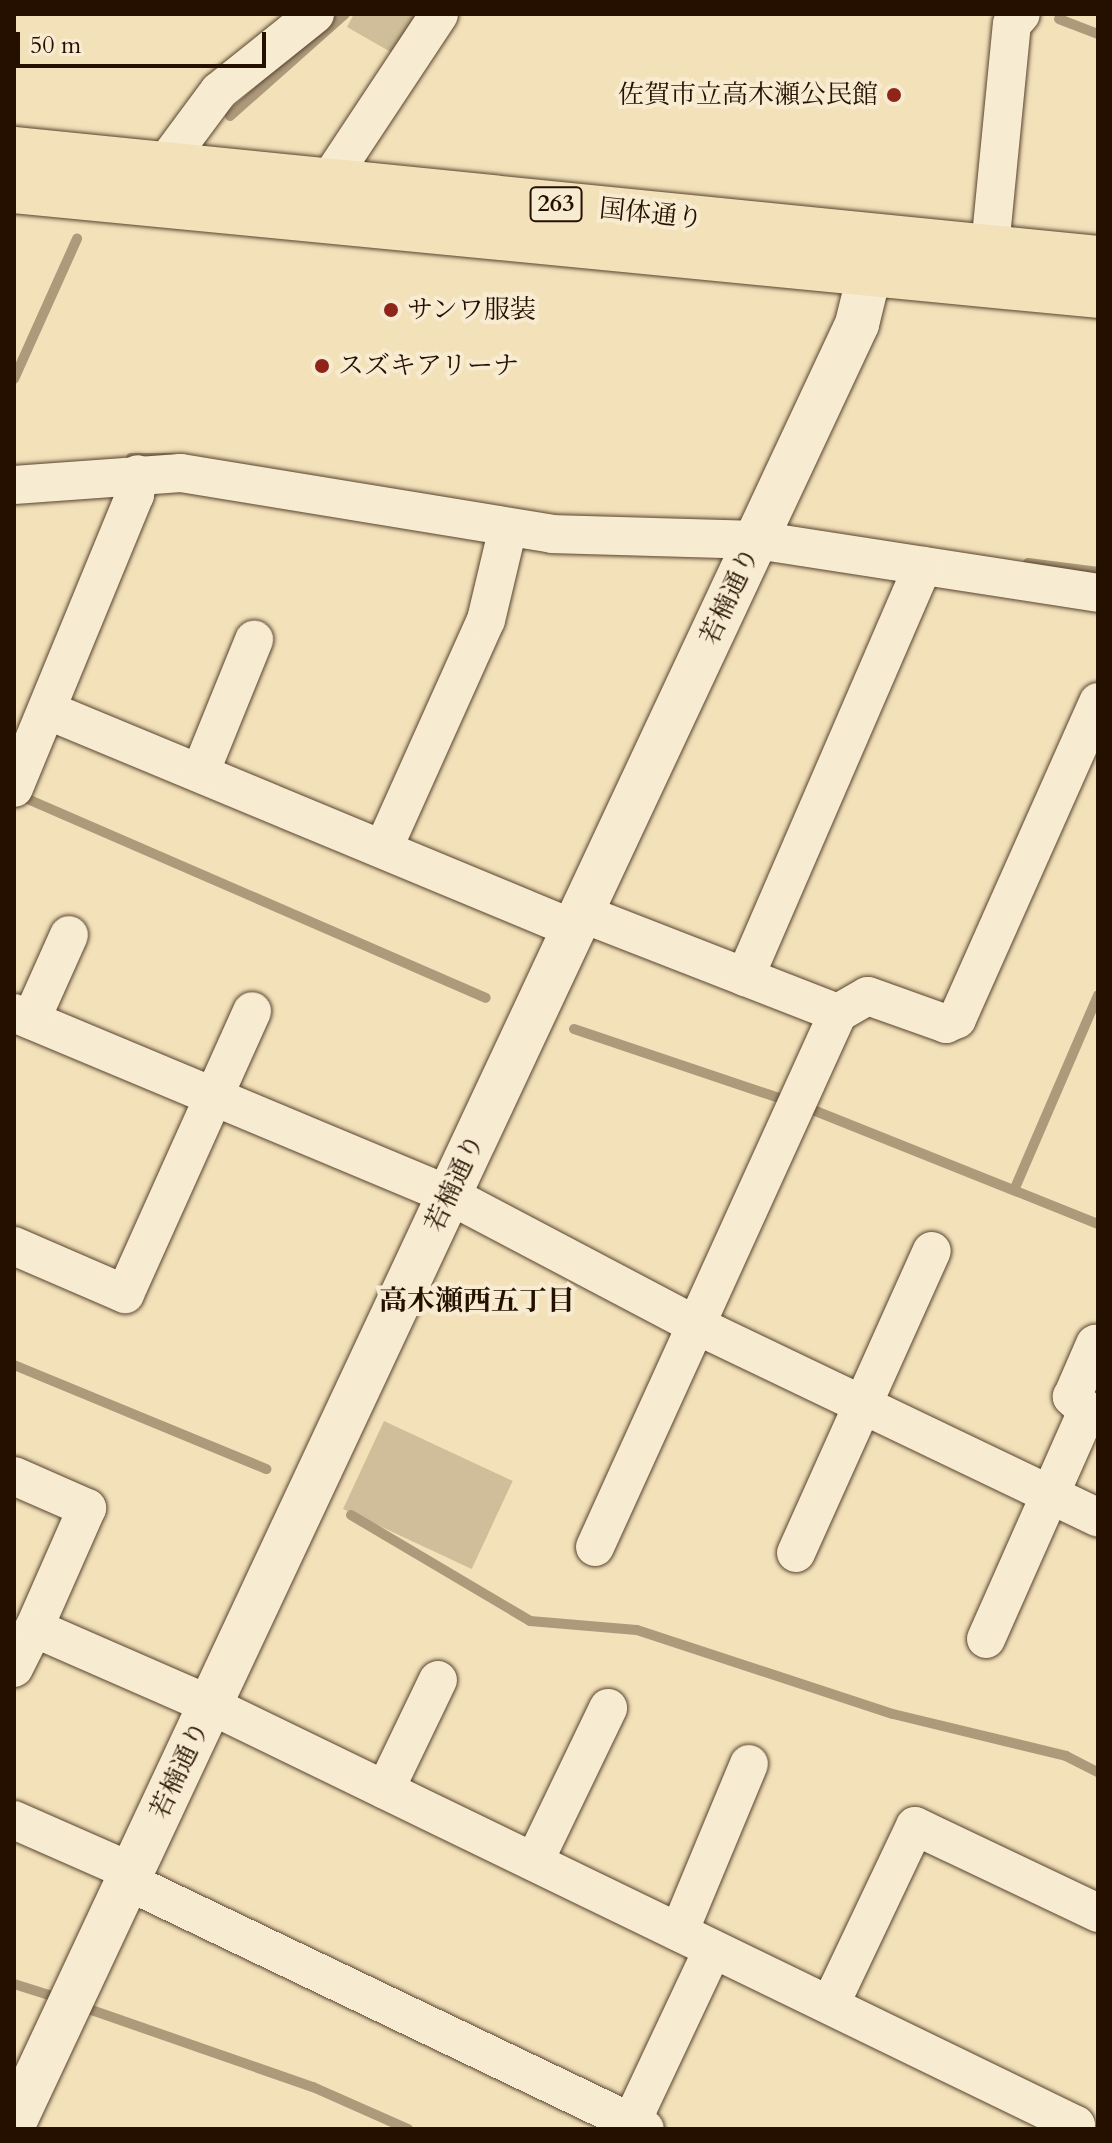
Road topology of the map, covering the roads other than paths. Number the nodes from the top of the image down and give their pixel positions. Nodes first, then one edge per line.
1 (315, 14) edge
2 (439, 14) edge
3 (1021, 14) edge
4 (14, 149) edge
5 (164, 165) junction
6 (328, 182) junction
7 (14, 191) edge
8 (990, 247) junction
9 (869, 255) junction
10 (1098, 258) edge
11 (1098, 296) edge
12 (138, 474) junction
13 (14, 485) edge
14 (508, 528) junction
15 (756, 540) junction
16 (923, 566) junction
17 (1098, 593) edge
18 (254, 640) dead end
19 (1098, 702) edge
20 (49, 711) junction
21 (200, 773) junction
22 (16, 784) edge
23 (383, 849) junction
24 (578, 921) junction
25 (69, 935) dead end
26 (745, 977) junction
27 (252, 1011) dead end
28 (838, 1013) junction
29 (22, 1016) edge
30 (212, 1098) junction
31 (449, 1195) junction
32 (14, 1246) edge
33 (932, 1251) dead end
34 (696, 1325) junction
35 (1095, 1344) dead end
36 (862, 1406) junction
37 (14, 1476) edge
38 (1049, 1495) junction
39 (1098, 1518) edge
40 (595, 1547) dead end
41 (796, 1553) dead end
42 (34, 1628) junction
43 (986, 1639) dead end
44 (14, 1668) edge
45 (438, 1680) dead end
46 (210, 1705) junction
47 (608, 1708) dead end
48 (749, 1764) dead end
49 (385, 1790) junction
50 (14, 1820) edge
51 (534, 1862) junction
52 (130, 1876) junction
53 (1098, 1913) edge
54 (679, 1932) junction
55 (713, 1949) junction
56 (830, 2005) junction
57 (15, 2118) edge
58 (638, 2126) edge
59 (1074, 2129) edge

1 - 5 street
2 - 6 street
3 - 8 street
4 - 5 highway, 国体通り / 263
5 - 6 highway, 国体通り / 263
6 - 9 highway, 国体通り / 263
7 - 9 highway, 国体通り / 263
8 - 9 highway, 国体通り / 263
8 - 10 highway, 国体通り / 263
9 - 11 highway, 国体通り / 263
9 - 15 street, 若楠通り
12 - 13 street
12 - 14 street
12 - 20 street
14 - 15 street
14 - 23 street
15 - 16 street
15 - 24 street, 若楠通り
16 - 17 street
16 - 26 street
18 - 21 street
19 - 28 street
20 - 21 street
20 - 22 street
21 - 23 street
23 - 24 street
24 - 26 street
24 - 31 street, 若楠通り
25 - 29 street
26 - 28 street
27 - 30 street
28 - 34 street
29 - 30 street
30 - 31 street
30 - 32 street
31 - 34 street
31 - 46 street, 若楠通り
33 - 36 street
34 - 36 street
34 - 40 street
35 - 38 street
36 - 38 street
36 - 41 street
37 - 42 street
38 - 39 street
38 - 43 street
42 - 44 street
42 - 46 street
45 - 49 street
46 - 49 street
46 - 52 street, 若楠通り
47 - 51 street
48 - 54 street
49 - 51 street
50 - 52 street
51 - 54 street
52 - 57 street, 若楠通り
52 - 58 street
53 - 56 street
54 - 55 street
55 - 56 street
55 - 58 street
56 - 59 street

